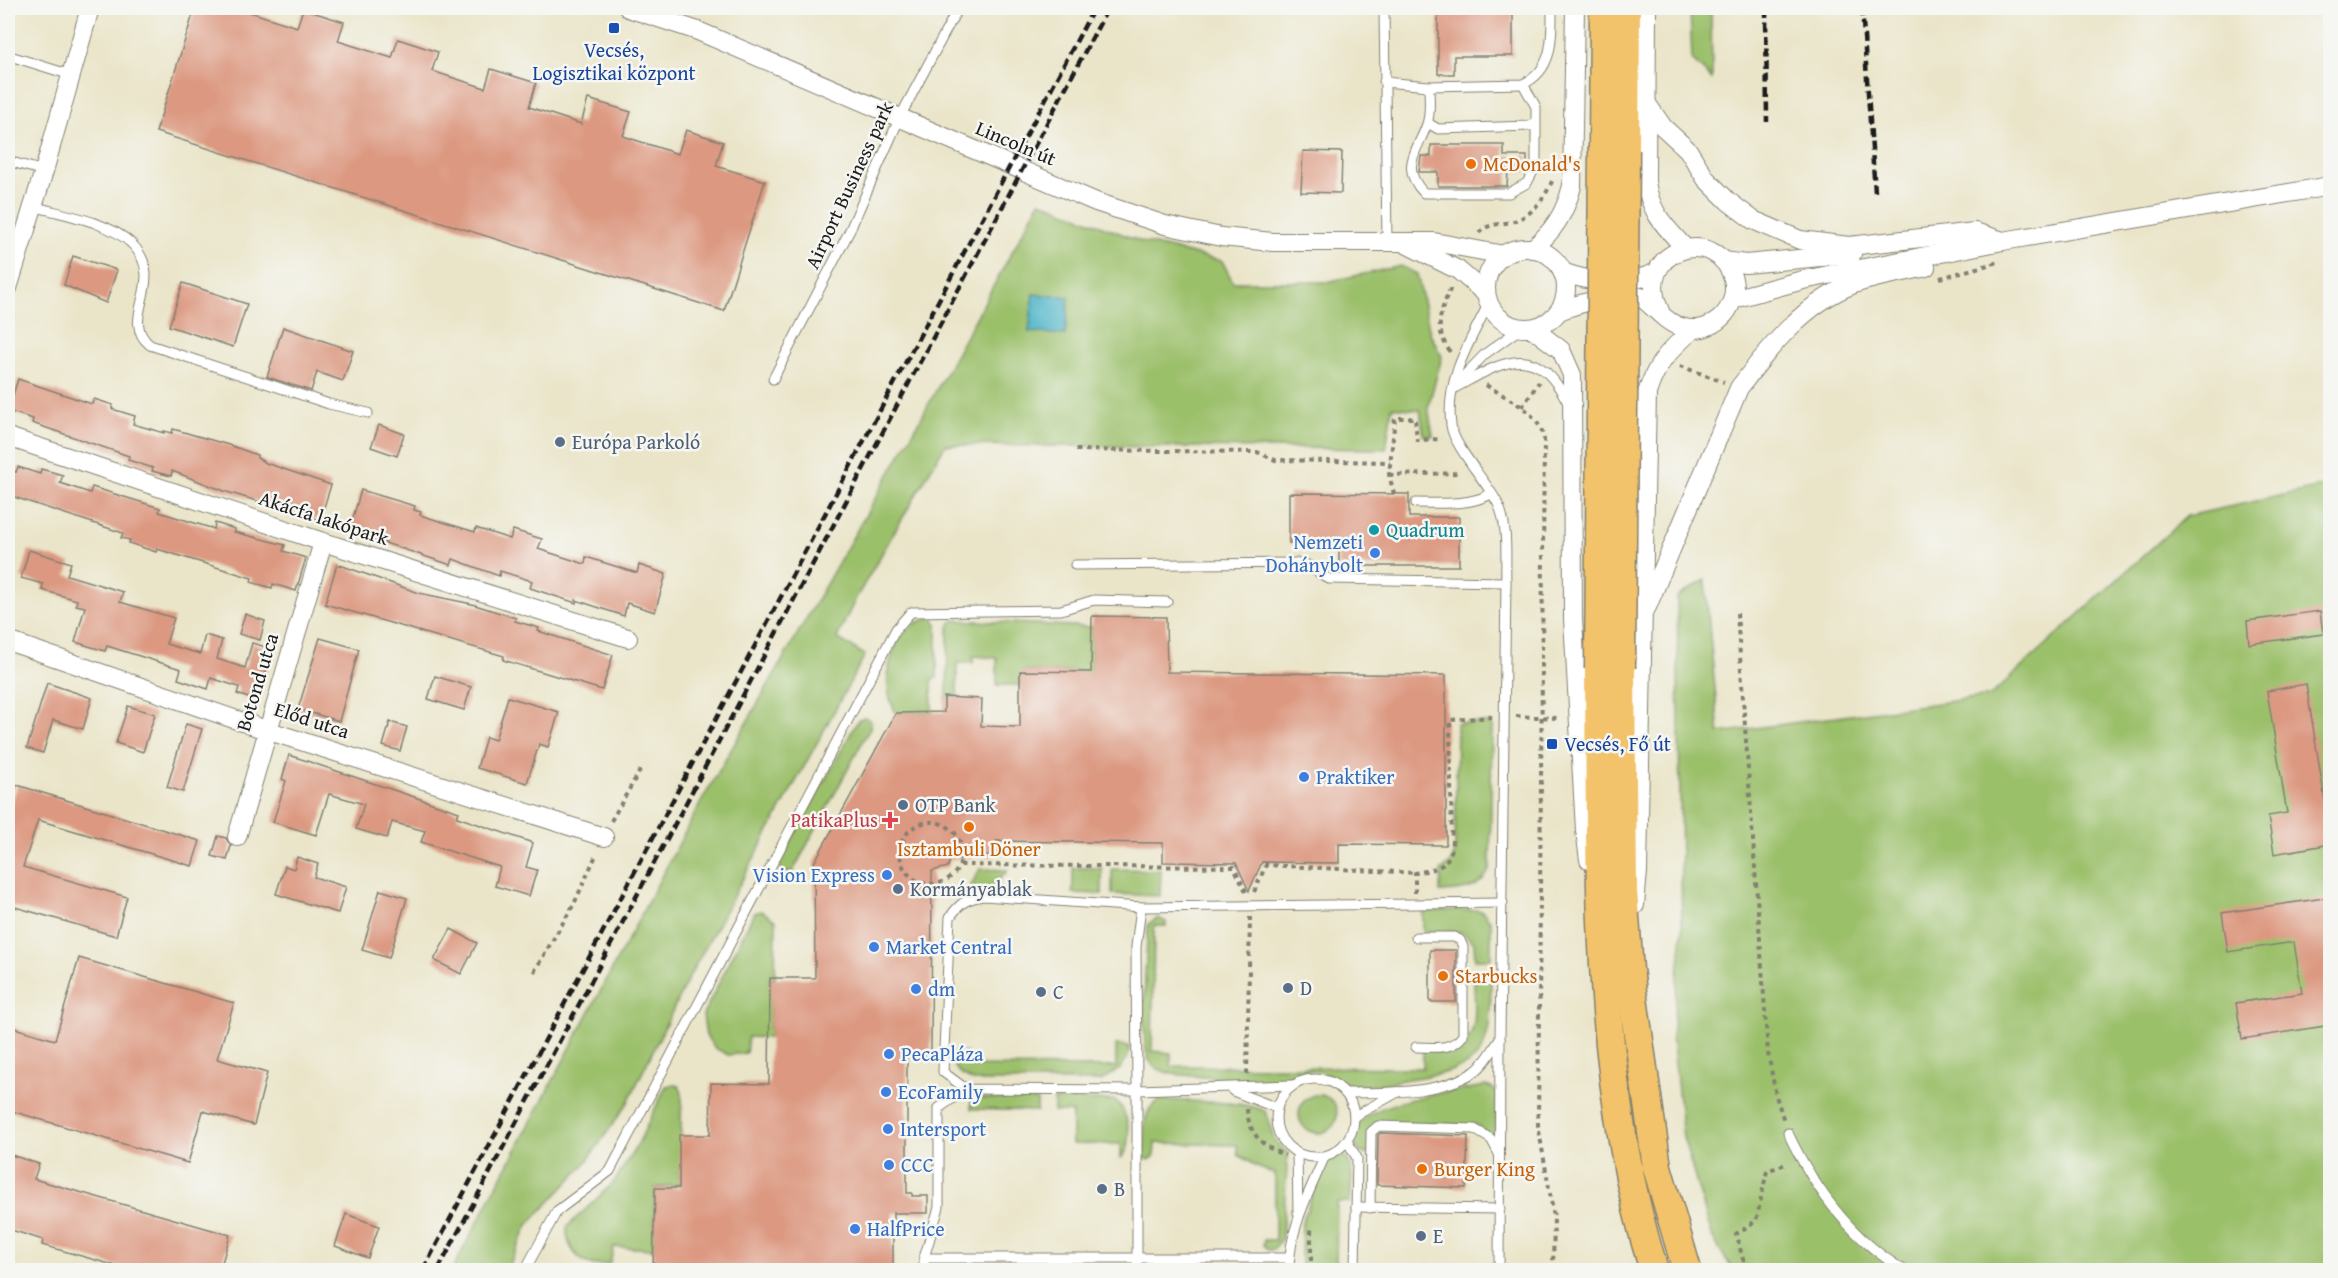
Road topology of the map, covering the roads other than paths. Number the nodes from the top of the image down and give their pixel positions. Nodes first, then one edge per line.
1 (90, 8) edge
2 (628, 8) edge
3 (958, 8) edge
4 (1384, 8) edge
5 (1552, 8) edge
6 (1575, 8) edge
7 (1604, 8) edge
8 (1626, 8) edge
9 (1647, 8) edge
10 (8, 58) edge
11 (71, 75) junction
12 (1384, 82) junction
13 (1523, 84) junction
14 (1428, 86) junction
15 (1647, 105) junction
16 (900, 117) junction
17 (1535, 122) junction
18 (1428, 123) junction
19 (1614, 149) junction
20 (8, 161) edge
21 (44, 171) junction
22 (2331, 186) edge
23 (33, 206) junction
24 (2003, 241) junction
25 (1395, 244) junction
26 (1532, 249) junction
27 (1685, 249) junction
28 (1504, 255) junction
29 (1723, 261) junction
30 (1562, 272) junction
31 (1655, 273) junction
32 (8, 288) edge
33 (1487, 299) junction
34 (1733, 299) junction
35 (1559, 311) junction
36 (1660, 311) junction
37 (1527, 328) junction
38 (1692, 330) junction
39 (773, 378) dead end
40 (1452, 388) junction
41 (1571, 410) junction
42 (369, 413) dead end
43 (8, 437) edge
44 (1491, 494) junction
45 (1416, 503) dead end
46 (323, 542) junction
47 (1075, 565) dead end
48 (1506, 582) junction
49 (1167, 602) dead end
50 (1643, 616) junction
51 (628, 638) dead end
52 (8, 641) edge
53 (1610, 668) junction
54 (266, 729) junction
55 (237, 837) dead end
56 (604, 837) road end
57 (1503, 903) junction
58 (1140, 907) junction
59 (1601, 935) junction
60 (1416, 938) dead end
61 (1629, 970) junction
62 (1500, 1039) junction
63 (1416, 1047) dead end
64 (1292, 1085) junction
65 (966, 1089) junction
66 (1137, 1090) junction
67 (1400, 1091) junction
68 (1246, 1092) junction
69 (1345, 1093) junction
70 (1277, 1108) junction
71 (1355, 1116) junction
72 (1788, 1133) road end
73 (1347, 1141) junction
74 (1297, 1156) junction
75 (1325, 1156) junction
76 (1501, 1156) junction
77 (1356, 1208) junction
78 (1370, 1208) junction
79 (1500, 1209) junction
80 (1298, 1219) junction
81 (924, 1258) junction
82 (1137, 1258) junction
83 (1289, 1258) junction
84 (525, 1270) edge
85 (924, 1270) edge
86 (1137, 1270) edge
87 (1289, 1270) edge
88 (1355, 1270) edge
89 (1499, 1270) edge
90 (1654, 1270) edge
91 (1687, 1270) edge
92 (1904, 1270) edge

1 - 11 street
2 - 16 street, Lincoln út
3 - 16 lane, Airport Business park
4 - 12 lane
5 - 13 lane
6 - 26 street
7 - 19 main road
8 - 19 main road
9 - 15 street
10 - 11 lane
11 - 21 street
12 - 14 lane
12 - 25 lane
13 - 14 lane
13 - 17 lane
14 - 18 lane
15 - 24 street
15 - 27 street
16 - 25 street, Lincoln út
16 - 39 lane, Airport Business park
17 - 18 lane
17 - 18 lane
19 - 53 main road, bridge
20 - 21 lane
21 - 23 street
22 - 24 street
23 - 32 street
23 - 42 lane
24 - 29 street
24 - 34 street
24 - 50 street
25 - 28 street, Lincoln út
25 - 33 street, Lincoln út
26 - 28 street
26 - 30 street
27 - 29 street
27 - 31 street
28 - 33 street
29 - 34 street
30 - 31 street
30 - 35 street
31 - 36 street
33 - 37 street
33 - 40 lane
34 - 38 street
35 - 36 street
35 - 37 street
36 - 38 street
37 - 40 lane
37 - 41 street
38 - 50 street
40 - 41 lane
40 - 44 lane
41 - 59 street
43 - 46 street, Akácfa lakópark
44 - 45 lane
44 - 48 lane
46 - 51 street, Akácfa lakópark
46 - 54 street, Botond utca
47 - 48 lane
48 - 57 lane
49 - 84 lane
50 - 61 street
52 - 54 street, Előd utca
53 - 59 main road
53 - 61 main road
54 - 55 street, Botond utca
54 - 56 street, Előd utca
57 - 58 lane
57 - 62 lane
58 - 65 lane
58 - 66 lane
59 - 90 main road
60 - 63 lane
61 - 91 main road
62 - 67 lane
62 - 76 lane
64 - 68 lane
64 - 69 lane
64 - 70 lane
65 - 66 lane
65 - 81 lane
66 - 68 lane
66 - 82 lane
67 - 69 lane
67 - 71 lane
68 - 70 lane
69 - 71 lane
70 - 74 lane
71 - 73 lane
72 - 92 lane
73 - 75 lane
73 - 77 lane
74 - 75 lane
74 - 80 lane
75 - 80 lane
76 - 78 lane
76 - 79 lane
77 - 78 lane
77 - 88 lane
78 - 79 lane
79 - 89 lane
80 - 83 lane
81 - 82 lane
81 - 85 lane
82 - 83 lane
82 - 86 lane
83 - 87 lane

